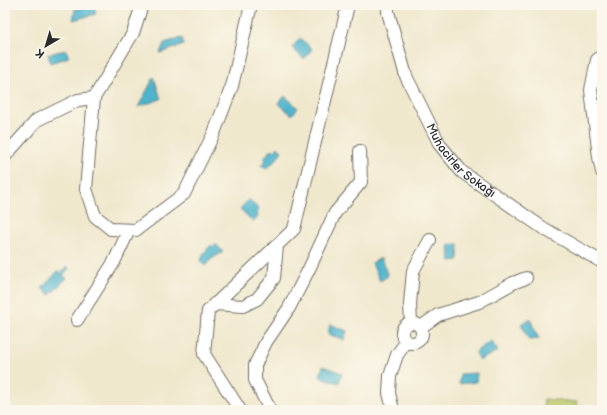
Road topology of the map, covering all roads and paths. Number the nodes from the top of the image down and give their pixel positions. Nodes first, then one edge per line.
1 (142, 5) edge
2 (251, 5) edge
3 (348, 5) edge
4 (388, 5) edge
5 (602, 56) edge
6 (94, 98) junction
7 (360, 151) dead end
8 (5, 156) edge
9 (602, 172) edge
10 (130, 230) junction
11 (430, 240) dead end
12 (277, 246) junction
13 (602, 262) edge
14 (526, 278) dead end
15 (214, 304) junction
16 (77, 320) dead end
17 (416, 325) junction
18 (406, 342) junction
19 (240, 410) edge
20 (270, 410) edge
21 (393, 410) edge

1 - 6 street
2 - 10 street
3 - 12 street
4 - 13 street, Muhacirler Sokağı
5 - 9 street
6 - 8 street
6 - 10 street
7 - 20 street
10 - 16 street
11 - 17 street
12 - 15 street
12 - 15 street
14 - 17 street
15 - 19 street
17 - 18 street
17 - 18 street
18 - 21 street

